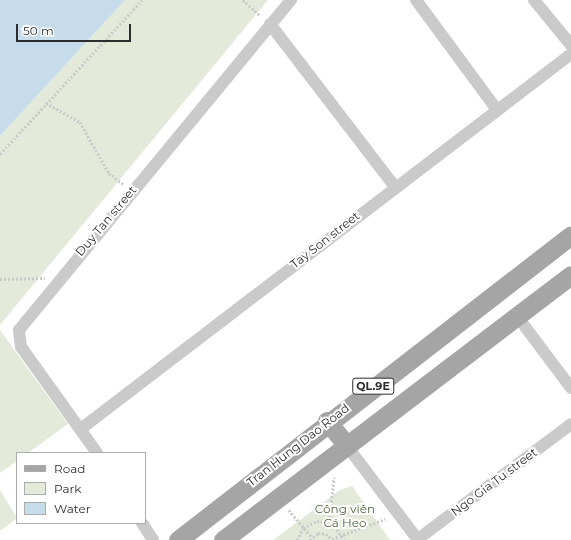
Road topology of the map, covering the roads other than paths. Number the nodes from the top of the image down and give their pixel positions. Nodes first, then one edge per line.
1 (290, 0) edge
2 (416, 0) edge
3 (534, 0) edge
4 (270, 24) junction
5 (571, 45) edge
6 (571, 54) edge
7 (497, 110) junction
8 (395, 187) junction
9 (571, 235) edge
10 (571, 275) edge
11 (517, 316) junction
12 (571, 388) edge
13 (327, 421) junction
14 (571, 424) edge
15 (82, 428) junction
16 (347, 446) junction
17 (96, 452) edge
18 (143, 524) edge
19 (153, 540) edge
20 (178, 540) edge
21 (223, 540) edge
22 (418, 540) edge

1 - 4 street, Duy Tan street
2 - 7 street
3 - 5 street
4 - 8 street
4 - 15 street, Duy Tan street
6 - 7 street, Tay Son street
7 - 8 street, Tay Son street
8 - 15 street, Tay Son street
9 - 13 main road, Tran Hung Dao Road / QL.9E
10 - 11 main road, QL.9E
11 - 12 street
11 - 16 main road, QL.9E
13 - 16 main road
13 - 20 main road, Tran Hung Dao Road / QL.9E
14 - 22 street, Ngo Gia Tu street
15 - 17 street, Duy Tan street
16 - 21 main road, QL.9E
16 - 22 street
18 - 19 street

